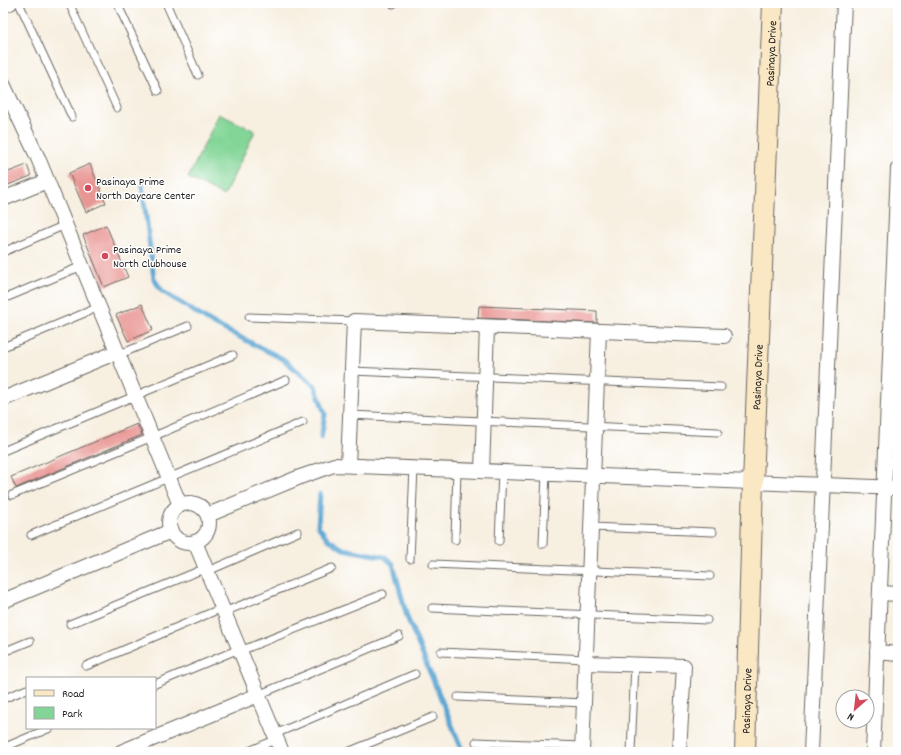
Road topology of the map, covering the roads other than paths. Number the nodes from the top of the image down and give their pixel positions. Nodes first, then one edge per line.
1 (10, 3) edge
2 (19, 3) edge
3 (69, 3) edge
4 (117, 3) edge
5 (166, 3) edge
6 (773, 3) edge
7 (844, 3) edge
8 (3, 6) edge
9 (198, 75) dead end
10 (3, 84) edge
11 (158, 91) dead end
12 (117, 108) dead end
13 (72, 117) dead end
14 (898, 169) edge
15 (47, 181) junction
16 (3, 200) edge
17 (65, 225) junction
18 (3, 252) edge
19 (82, 266) junction
20 (3, 299) edge
21 (99, 307) junction
22 (249, 318) dead end
23 (354, 321) junction
24 (188, 326) dead end
25 (487, 326) junction
26 (599, 331) junction
27 (724, 336) dead end
28 (3, 347) edge
29 (118, 353) junction
30 (233, 355) dead end
31 (352, 371) junction
32 (485, 377) junction
33 (286, 380) dead end
34 (598, 382) junction
35 (721, 387) dead end
36 (135, 396) junction
37 (3, 399) edge
38 (350, 415) junction
39 (484, 420) junction
40 (303, 422) dead end
41 (596, 426) junction
42 (718, 432) dead end
43 (152, 437) junction
44 (3, 451) edge
45 (348, 465) junction
46 (414, 468) junction
47 (457, 470) junction
48 (482, 471) junction
49 (502, 472) junction
50 (546, 473) junction
51 (594, 475) junction
52 (169, 478) junction
53 (753, 482) junction
54 (823, 485) junction
55 (891, 487) edge
56 (12, 495) dead end
57 (180, 505) junction
58 (208, 515) junction
59 (591, 527) junction
60 (171, 531) junction
61 (298, 532) dead end
62 (713, 532) dead end
63 (31, 535) dead end
64 (456, 540) dead end
65 (499, 541) dead end
66 (195, 542) junction
67 (542, 544) dead end
68 (410, 559) dead end
69 (433, 564) dead end
70 (332, 568) dead end
71 (207, 569) junction
72 (590, 570) junction
73 (710, 576) dead end
74 (880, 593) junction
75 (383, 594) dead end
76 (898, 594) edge
77 (3, 602) edge
78 (432, 608) dead end
79 (223, 610) junction
80 (588, 615) junction
81 (707, 620) dead end
82 (70, 624) dead end
83 (400, 636) dead end
84 (30, 641) dead end
85 (240, 650) junction
86 (3, 652) edge
87 (441, 652) dead end
88 (877, 652) junction
89 (898, 654) edge
90 (586, 661) junction
91 (635, 664) junction
92 (86, 666) dead end
93 (415, 674) dead end
94 (156, 684) edge
95 (26, 689) edge
96 (258, 695) junction
97 (458, 697) dead end
98 (3, 699) edge
99 (584, 703) junction
100 (433, 717) dead end
101 (48, 729) edge
102 (278, 742) edge
103 (476, 742) dead end
104 (3, 748) edge
105 (582, 749) edge
106 (121, 752) edge
107 (247, 752) edge
108 (348, 752) edge
109 (631, 752) edge
110 (680, 752) edge
111 (744, 752) edge
112 (810, 752) edge
113 (873, 752) edge

1 - 8 street
2 - 13 lane
3 - 12 lane
4 - 11 lane
5 - 9 lane
6 - 53 street, Pasinaya Drive
7 - 54 street
10 - 15 street
14 - 55 street
15 - 16 street
15 - 17 street
17 - 18 lane
17 - 19 street
19 - 20 lane
19 - 21 street
21 - 28 lane
21 - 29 street
22 - 23 lane
23 - 25 street
23 - 31 street
24 - 29 lane
25 - 26 street
25 - 32 street
26 - 27 street
26 - 34 street
29 - 36 street
29 - 37 street
30 - 36 lane
31 - 32 lane
31 - 38 street
32 - 34 lane
32 - 39 street
33 - 43 lane
34 - 35 lane
34 - 41 street
36 - 43 street
36 - 44 lane
38 - 39 lane
38 - 45 street
39 - 41 lane
39 - 48 street
40 - 52 lane
41 - 42 lane
41 - 51 street
43 - 52 street
43 - 56 lane
45 - 46 street
45 - 58 street
46 - 47 street
46 - 68 lane
47 - 48 street
47 - 64 lane
48 - 49 street
49 - 50 street
49 - 65 lane
50 - 51 street
50 - 67 lane
51 - 53 street
51 - 59 street
52 - 57 street
52 - 63 lane
53 - 54 street
53 - 111 street, Pasinaya Drive
54 - 55 street
54 - 112 street
55 - 74 street
57 - 58 street
57 - 60 street
58 - 66 street
59 - 62 lane
59 - 72 street
60 - 66 street
60 - 77 street
61 - 71 lane
66 - 71 street
69 - 72 lane
70 - 79 lane
71 - 79 street
71 - 82 lane
72 - 73 lane
72 - 80 street
74 - 76 street
74 - 88 street
75 - 85 lane
78 - 80 lane
79 - 85 street
79 - 92 lane
80 - 81 lane
80 - 90 street
83 - 96 lane
84 - 86 lane
85 - 94 lane
85 - 96 street
87 - 90 lane
88 - 89 street
88 - 113 street
90 - 91 street
90 - 99 street
91 - 109 lane
91 - 110 street
93 - 102 lane
95 - 98 lane
96 - 102 street
96 - 106 street
97 - 99 lane
99 - 105 street
100 - 108 lane
101 - 104 lane
102 - 107 lane
103 - 105 lane

